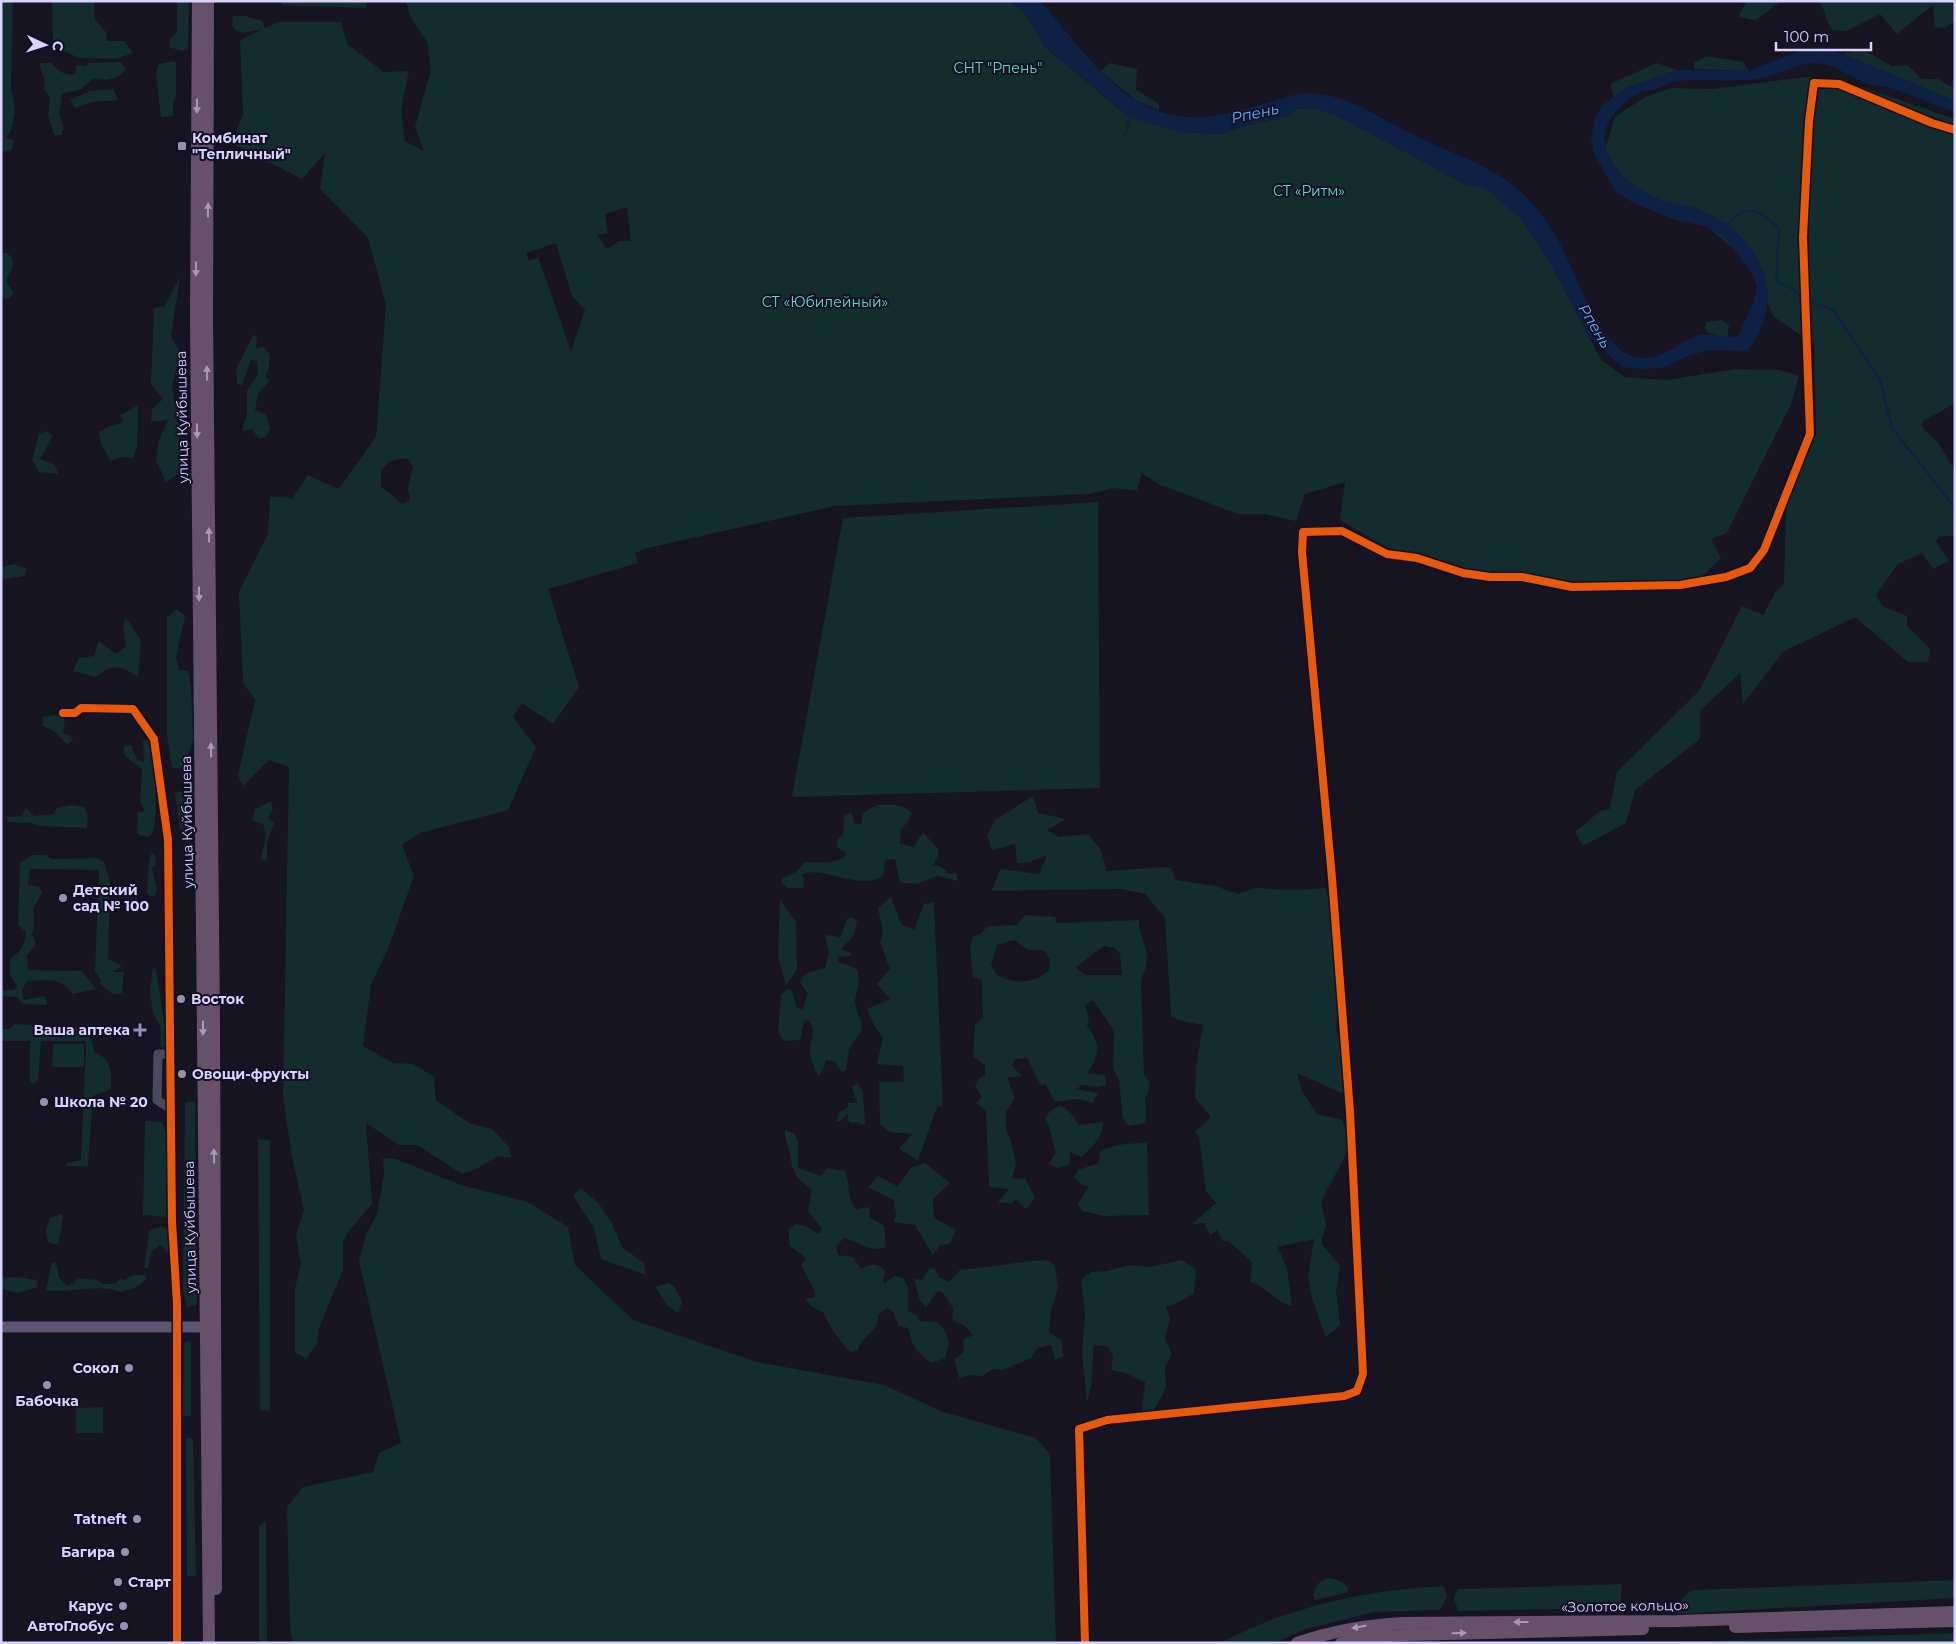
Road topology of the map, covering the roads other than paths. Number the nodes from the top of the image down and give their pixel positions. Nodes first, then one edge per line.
1 (198, 1) edge
2 (208, 1) edge
3 (1955, 130) edge
4 (63, 713) dead end
5 (172, 1054) junction
6 (171, 1109) junction
7 (176, 1327) junction
8 (210, 1327) junction
9 (1, 1328) edge
10 (1955, 1612) edge
11 (1955, 1621) edge
12 (177, 1643) edge
13 (209, 1643) edge
14 (215, 1643) edge
15 (1085, 1643) edge
16 (1297, 1643) edge
17 (1341, 1643) edge

1 -> 8 highway, улица Куйбышева
8 -> 2 highway, улица Куйбышева
3 - 15 street
4 - 5 street
5 - 6 street
5 - 6 street
6 - 7 street
7 - 8 main road
7 - 9 main road
7 - 12 street
8 - 13 highway, улица Куйбышева
8 - 14 highway, улица Куйбышева
10 -> 16 highway, «Золотое кольцо»
17 -> 11 highway, «Золотое кольцо»

